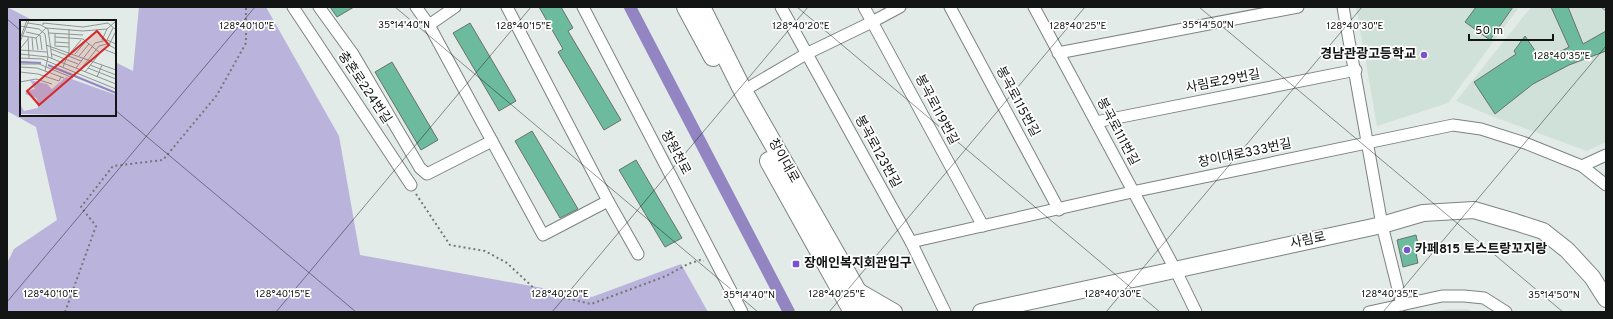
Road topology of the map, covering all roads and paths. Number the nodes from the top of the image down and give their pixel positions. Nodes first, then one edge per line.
1 (246, 7) edge
2 (293, 7) edge
3 (320, 7) edge
4 (416, 7) edge
5 (455, 7) edge
6 (507, 7) edge
7 (583, 7) edge
8 (686, 7) edge
9 (701, 7) edge
10 (781, 7) edge
11 (864, 7) edge
12 (900, 7) edge
13 (950, 7) edge
14 (1034, 7) edge
15 (1298, 7) edge
16 (1343, 7) edge
17 (872, 22) junction
18 (429, 25) junction
19 (806, 54) junction
20 (1058, 54) junction
21 (1356, 70) junction
22 (743, 90) junction
23 (1096, 122) junction
24 (492, 141) junction
25 (1368, 142) junction
26 (1606, 155) edge
27 (1582, 166) junction
28 (411, 185) joint
29 (1606, 185) edge
30 (1132, 192) junction
31 (608, 201) junction
32 (1059, 210) junction
33 (1382, 225) junction
34 (983, 226) junction
35 (911, 242) junction
36 (638, 254) dead end
37 (718, 266) junction
38 (1175, 269) junction
39 (856, 290) junction
40 (1606, 299) edge
41 (1402, 305) junction
42 (65, 312) edge
43 (742, 312) edge
44 (853, 312) edge
45 (869, 312) edge
46 (894, 312) edge
47 (945, 312) edge
48 (980, 312) edge
49 (1196, 312) edge
50 (1369, 312) edge
51 (1506, 312) edge

1 - 42 path
2 - 28 street, 충혼로224번길
3 - 24 street
4 - 18 street
5 - 18 street
6 - 31 street
7 - 37 street, 창원천로
8 - 44 main road, 창이대로
9 - 22 main road, 창이대로
10 - 19 street, 봉곡로123번길
11 - 17 street, 봉곡로119번길
12 - 17 street
13 - 32 street, 봉곡로115번길
14 - 20 street, 봉곡로111번길
15 - 20 street
16 - 21 street
17 - 19 street
17 - 34 street, 봉곡로119번길
18 - 24 street
19 - 22 street
19 - 35 street, 봉곡로123번길
20 - 23 street, 봉곡로111번길
21 - 23 street, 사림로29번길
21 - 25 street
22 - 39 main road, 창이대로
23 - 30 street, 봉곡로111번길
24 - 31 street
25 - 27 street, 창이대로333번길
25 - 30 street, 창이대로333번길
25 - 33 street
26 - 27 street
27 - 29 street, 창이대로333번길
28 - 37 path
30 - 32 street, 창이대로333번길
30 - 38 street, 봉곡로111번길
31 - 36 street
32 - 34 street, 창이대로333번길
33 - 38 street, 사림로
33 - 40 street, 사림로
33 - 41 street
34 - 35 street, 창이대로333번길
35 - 47 street, 봉곡로123번길
37 - 43 street, 창원천로
38 - 48 street, 사림로
38 - 49 street, 봉곡로111번길
39 - 45 main road, 창이대로
39 - 46 street
41 - 50 street
41 - 51 street

